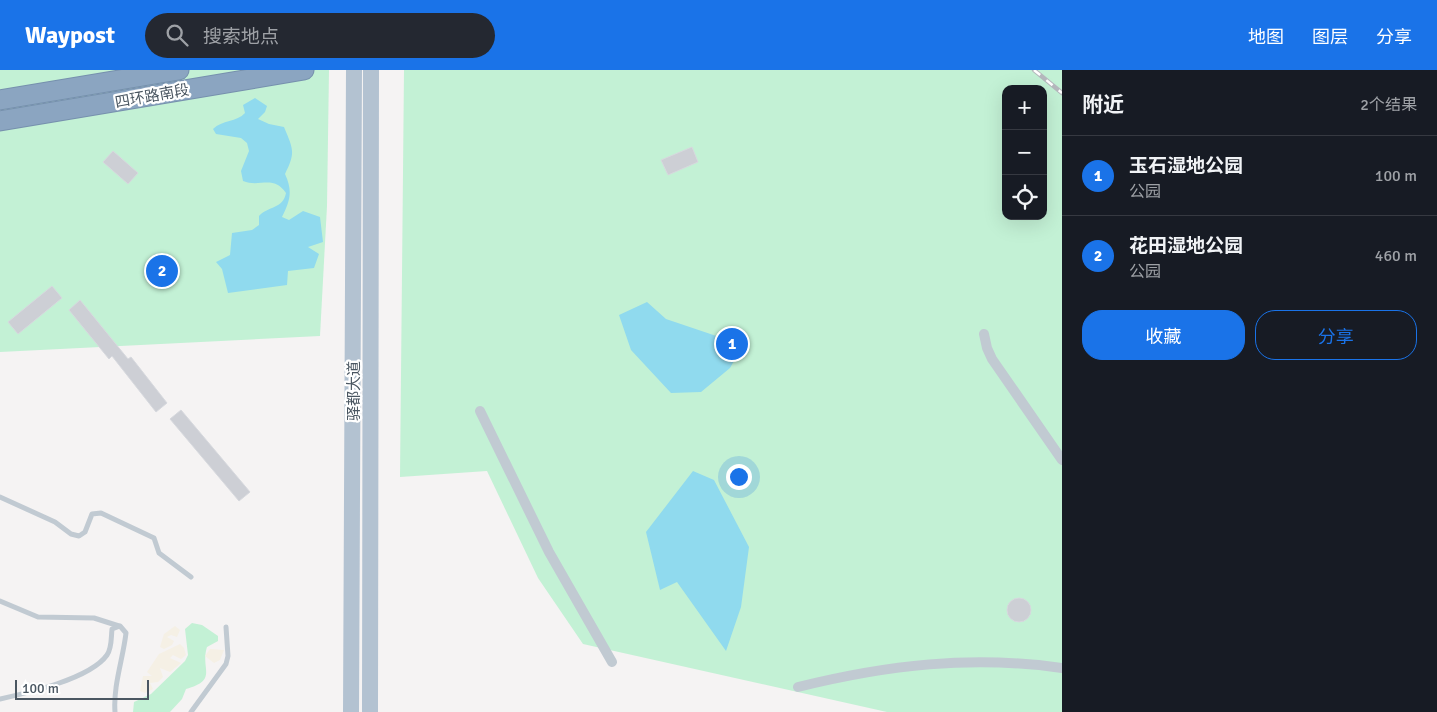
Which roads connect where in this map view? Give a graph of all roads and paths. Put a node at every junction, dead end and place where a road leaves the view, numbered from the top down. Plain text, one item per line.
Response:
1 (179, 70) edge
2 (304, 70) edge
3 (354, 70) edge
4 (371, 70) edge
5 (0, 100) edge
6 (0, 121) edge
7 (984, 334) dead end
8 (480, 411) dead end
9 (1062, 460) edge
10 (0, 497) edge
11 (191, 577) dead end
12 (0, 601) edge
13 (120, 626) junction
14 (226, 627) dead end
15 (612, 662) dead end
16 (1062, 668) edge
17 (798, 687) dead end
18 (0, 699) edge
19 (115, 712) edge
20 (191, 712) edge
21 (351, 712) edge
22 (370, 712) edge

1 - 5 highway, 四环路南段
2 - 6 highway, 四环路南段
3 - 21 main road, 驿都大道
4 - 22 main road, 驿都大道
7 - 9 street
8 - 15 street
10 - 11 lane
12 - 13 lane
13 - 18 lane
13 - 19 lane
14 - 20 lane
16 - 17 street

